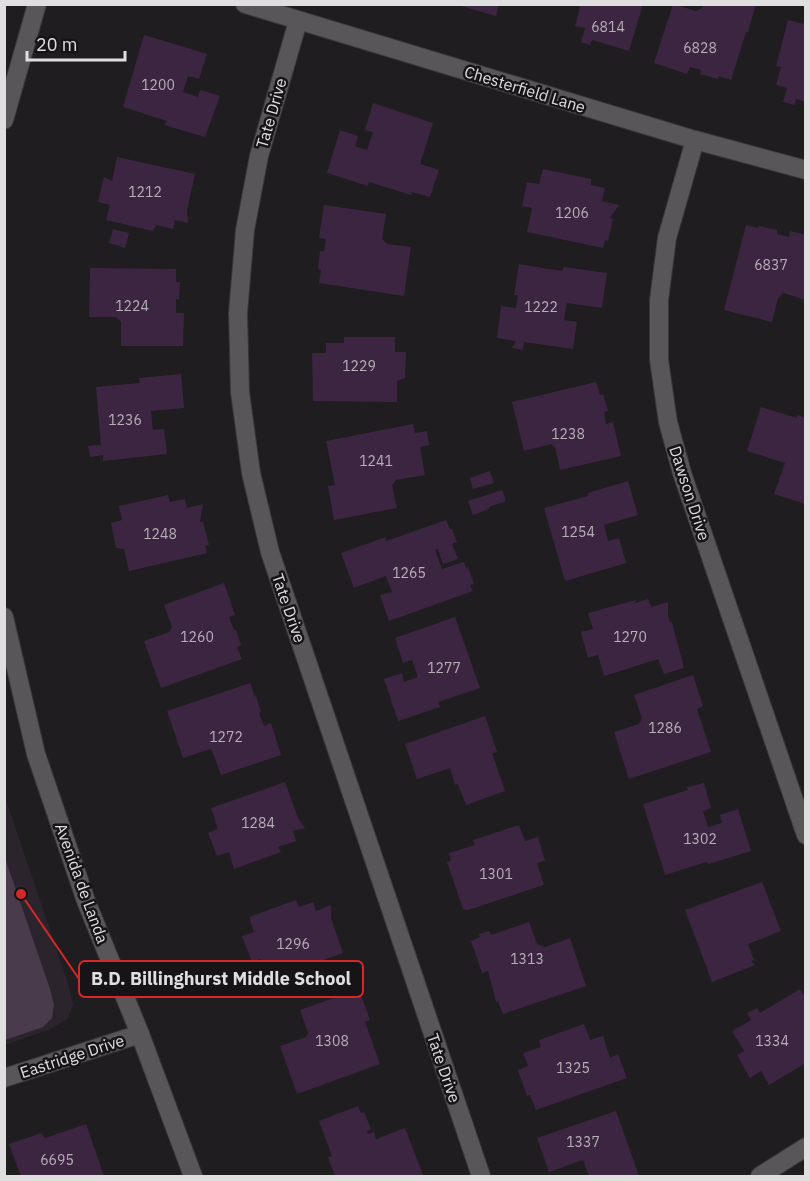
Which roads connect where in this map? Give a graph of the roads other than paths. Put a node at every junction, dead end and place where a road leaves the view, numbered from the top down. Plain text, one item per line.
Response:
1 (37, 4) edge
2 (245, 4) edge
3 (298, 21) junction
4 (4, 120) edge
5 (695, 140) junction
6 (806, 170) edge
7 (4, 617) edge
8 (806, 835) edge
9 (140, 1034) junction
10 (4, 1078) edge
11 (806, 1147) edge
12 (194, 1176) edge
13 (481, 1176) edge
14 (760, 1176) edge

1 - 4 street
2 - 3 street, Chesterfield Lane
3 - 5 street, Chesterfield Lane
3 - 13 street, Tate Drive
5 - 6 street, Chesterfield Lane
5 - 8 street, Dawson Drive
7 - 9 street, Avenida de Landa
9 - 10 street, Eastridge Drive
9 - 12 street, Avenida de Landa
11 - 14 street

